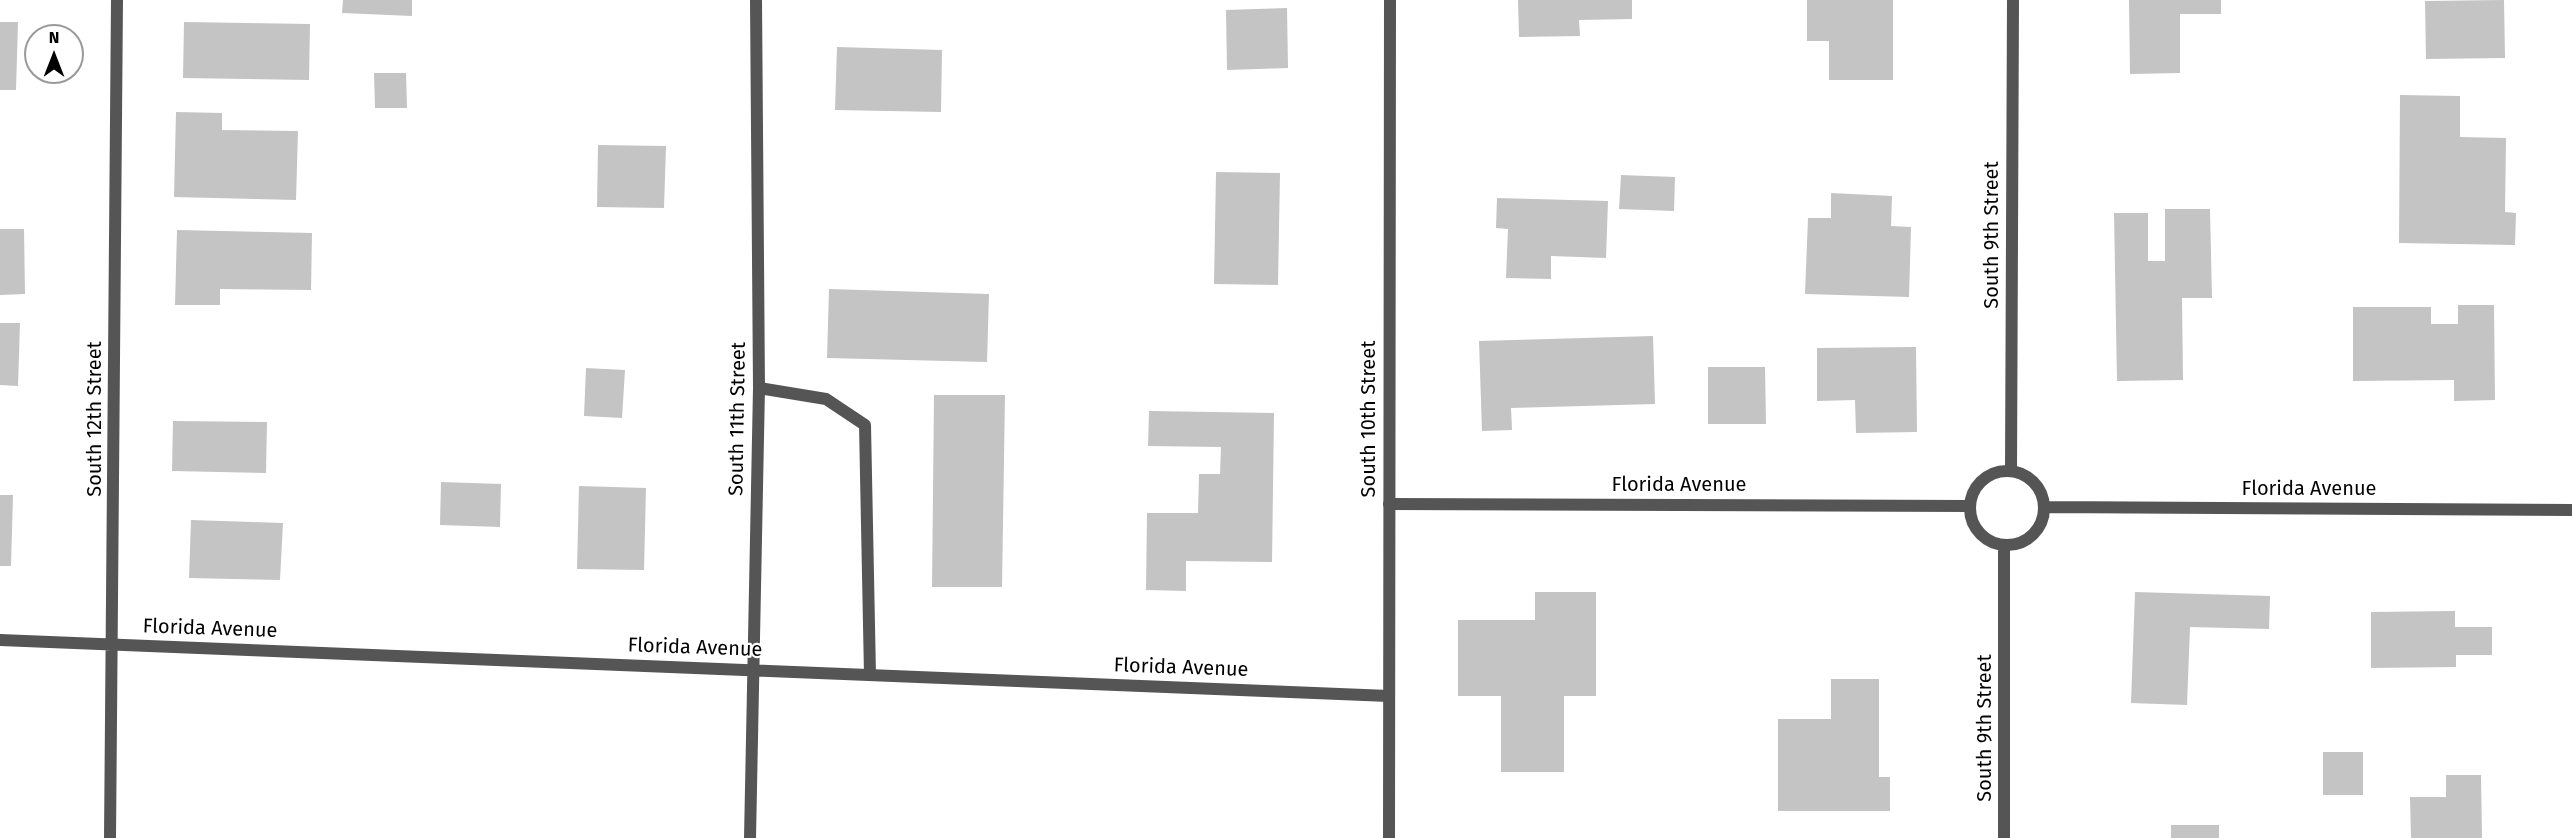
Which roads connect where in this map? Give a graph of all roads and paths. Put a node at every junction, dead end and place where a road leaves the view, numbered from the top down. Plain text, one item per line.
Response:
1 (117, 0) edge
2 (756, 0) edge
3 (1390, 0) edge
4 (2013, 0) edge
5 (759, 388) junction
6 (2011, 471) junction
7 (1389, 504) junction
8 (1970, 506) junction
9 (2045, 507) junction
10 (2572, 510) edge
11 (2004, 545) junction
12 (0, 640) edge
13 (113, 645) junction
14 (752, 670) junction
15 (870, 675) junction
16 (1389, 696) junction
17 (110, 838) edge
18 (750, 838) edge
19 (1389, 838) edge
20 (2004, 838) edge

1 - 13 street, South 12th Street
2 - 5 street, South 11th Street
3 - 7 street, South 10th Street
4 - 6 street, South 9th Street
5 - 14 street, South 11th Street
5 - 15 street
6 - 8 street
6 - 9 street
7 - 8 street, Florida Avenue
7 - 16 street, South 10th Street
8 - 11 street
9 - 10 street, Florida Avenue
9 - 11 street
11 - 20 street, South 9th Street
12 - 13 street, Florida Avenue
13 - 14 street, Florida Avenue
13 - 17 street, South 12th Street
14 - 15 street, Florida Avenue
14 - 18 street, South 11th Street
15 - 16 street, Florida Avenue
16 - 19 street, South 10th Street

